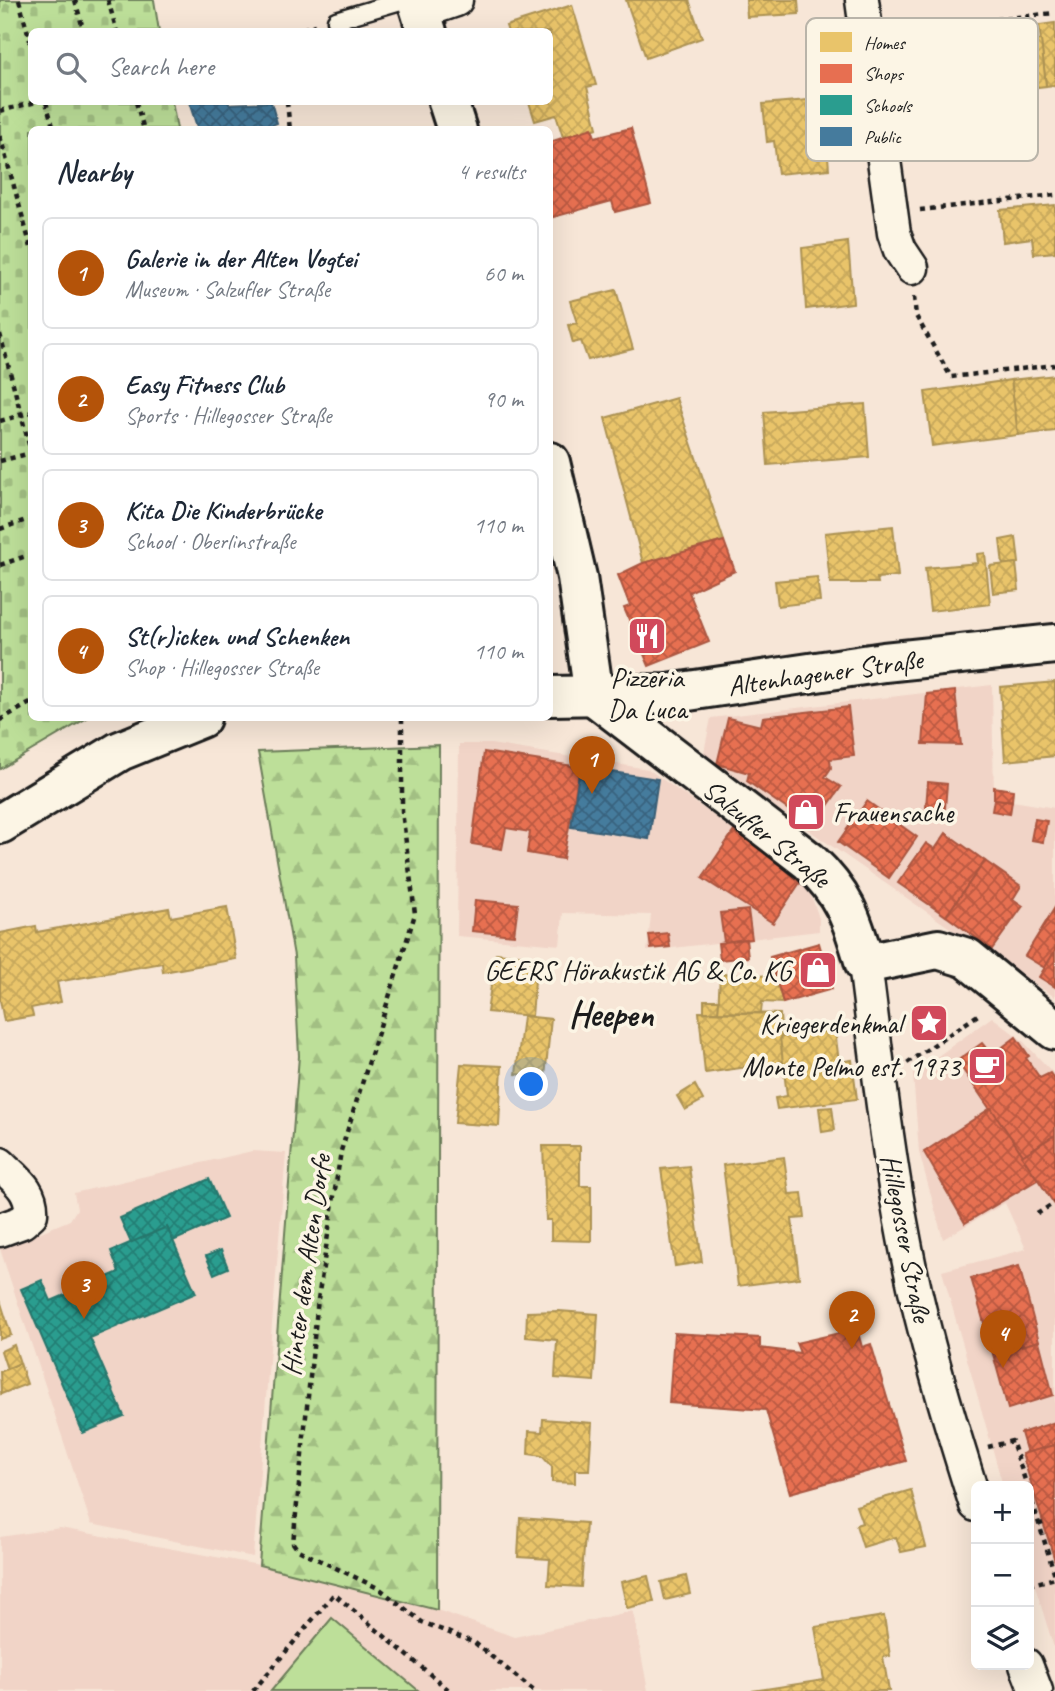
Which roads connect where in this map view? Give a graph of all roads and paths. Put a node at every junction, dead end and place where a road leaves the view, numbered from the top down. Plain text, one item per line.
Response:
1 (19, 0) edge
2 (75, 0) edge
3 (108, 0) edge
4 (862, 0) edge
5 (425, 9) edge
6 (1055, 13) edge
7 (864, 18) edge
8 (1008, 18) edge
9 (336, 20) dead end
10 (83, 28) edge
11 (116, 28) edge
12 (28, 33) edge
13 (28, 104) edge
14 (47, 105) edge
15 (137, 105) edge
16 (287, 105) edge
17 (449, 105) edge
18 (0, 111) edge
19 (53, 126) edge
20 (144, 126) edge
21 (290, 126) edge
22 (456, 126) edge
23 (0, 136) edge
24 (884, 161) edge
25 (1055, 195) edge
26 (891, 214) junction
27 (28, 237) edge
28 (912, 268) joint
29 (0, 334) edge
30 (1055, 365) edge
31 (28, 413) edge
32 (23, 414) junction
33 (0, 421) edge
34 (28, 440) edge
35 (28, 456) edge
36 (0, 461) edge
37 (553, 475) edge
38 (28, 519) edge
39 (0, 529) edge
40 (28, 555) edge
41 (0, 565) edge
42 (1055, 644) edge
43 (553, 696) edge
44 (594, 696) junction
45 (28, 704) edge
46 (0, 720) edge
47 (194, 721) edge
48 (402, 721) edge
49 (0, 824) edge
50 (865, 964) junction
51 (1012, 992) junction
52 (1055, 1030) edge
53 (880, 1081) junction
54 (0, 1164) edge
55 (1054, 1203) edge
56 (1037, 1213) dead end
57 (0, 1230) edge
58 (960, 1454) junction
59 (1025, 1481) edge
60 (971, 1489) edge
61 (1034, 1505) edge
62 (1041, 1523) junction
63 (1034, 1526) edge
64 (1055, 1576) edge
65 (1034, 1583) edge
66 (1028, 1670) edge
67 (253, 1691) edge
68 (450, 1691) edge
69 (534, 1691) edge
70 (1035, 1691) edge

1 - 12 path
2 - 10 path
3 - 11 path
4 - 7 street
5 - 9 lane
6 - 8 path
13 - 18 path
14 - 19 path
15 - 20 path
16 - 21 path
17 - 22 street
23 - 27 path
24 - 26 street
25 - 26 path
26 - 28 street
28 - 30 path
29 - 32 path
31 - 32 path
32 - 33 path
32 - 34 path
35 - 36 path
37 - 44 street
38 - 39 path
40 - 41 path
42 - 44 street, Altenhagener Straße
43 - 44 street, Altenhagener Straße
44 - 50 street, Salzufler Straße
45 - 46 path
47 - 49 street
48 - 69 path, Hinter dem Alten Dorfe
50 - 51 street
50 - 53 street, Hillegosser Straße
51 - 52 street
51 - 53 path
53 - 58 street, Hillegosser Straße
54 - 57 street
55 - 56 path
58 - 59 path
58 - 60 street, Hillegosser Straße
61 - 62 path
62 - 63 path
62 - 64 path
64 - 65 path
66 - 70 street
67 - 68 path

